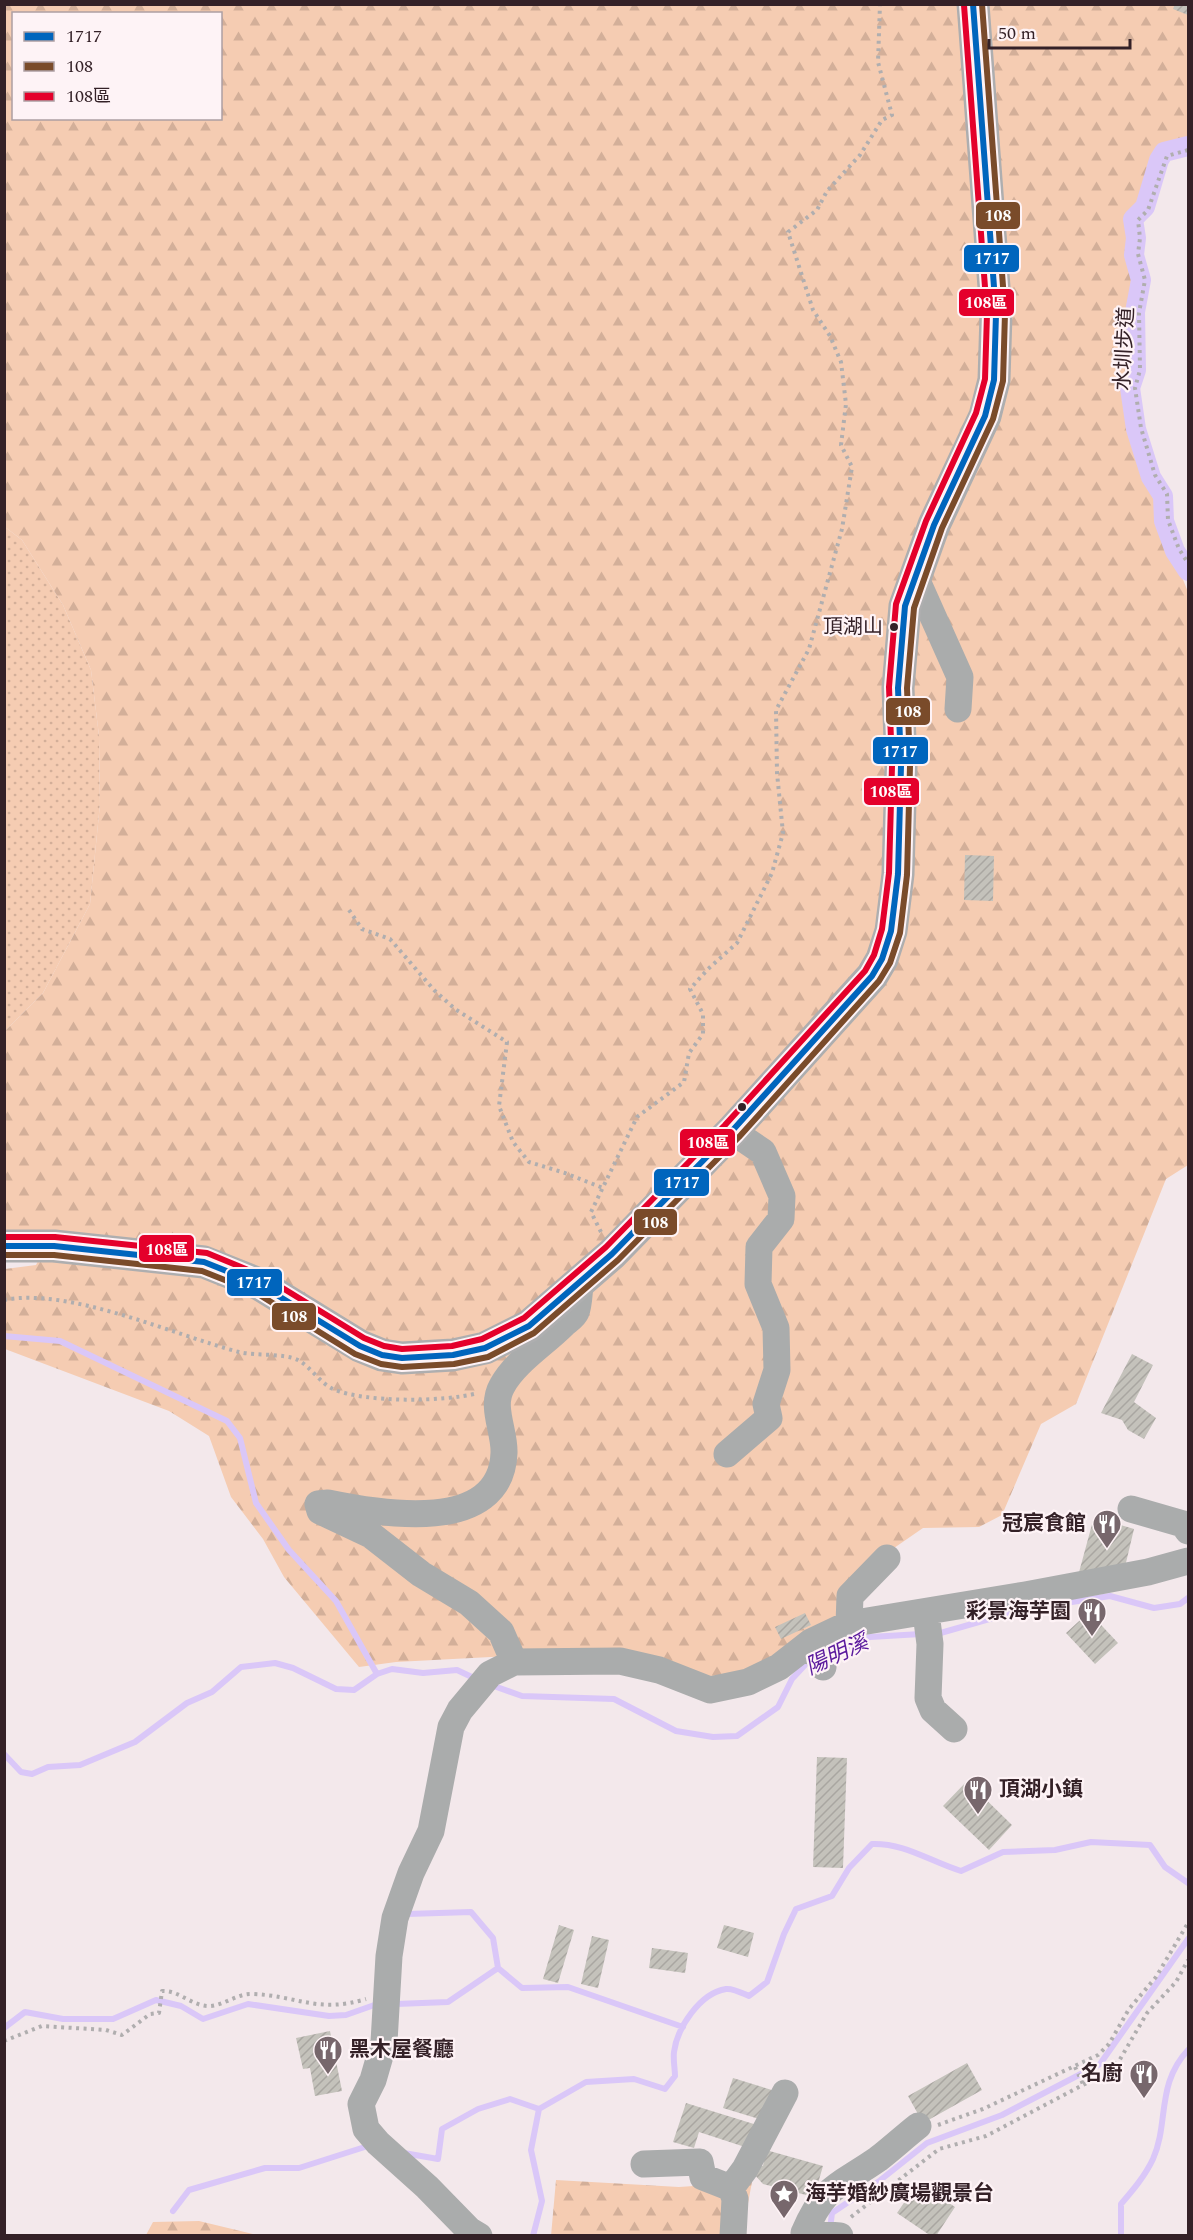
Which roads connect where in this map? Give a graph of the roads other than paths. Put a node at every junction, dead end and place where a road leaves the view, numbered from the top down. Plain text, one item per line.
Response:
1 (973, 4) edge
2 (914, 574) junction
3 (958, 709) dead end
4 (732, 1131) junction
5 (4, 1246) edge
6 (580, 1285) junction
7 (727, 1454) dead end
8 (1131, 1509) dead end
9 (1188, 1531) edge
10 (887, 1558) dead end
11 (1188, 1561) edge
12 (849, 1624) junction
13 (928, 1627) junction
14 (811, 1642) junction
15 (823, 1667) dead end
16 (494, 1675) junction
17 (954, 1729) dead end
18 (785, 2093) dead end
19 (918, 2126) dead end
20 (644, 2164) dead end
21 (731, 2188) junction
22 (823, 2234) edge
23 (479, 2235) edge
24 (733, 2235) edge

1 - 2 main road
2 - 3 street
2 - 4 main road
4 - 6 main road
4 - 7 street
5 - 6 main road
6 - 16 street
8 - 9 street
10 - 12 street
11 - 13 street
12 - 13 street
12 - 14 street
13 - 17 street
14 - 15 street
14 - 16 street
16 - 23 street
18 - 21 street
19 - 22 street
20 - 21 street
21 - 24 street

